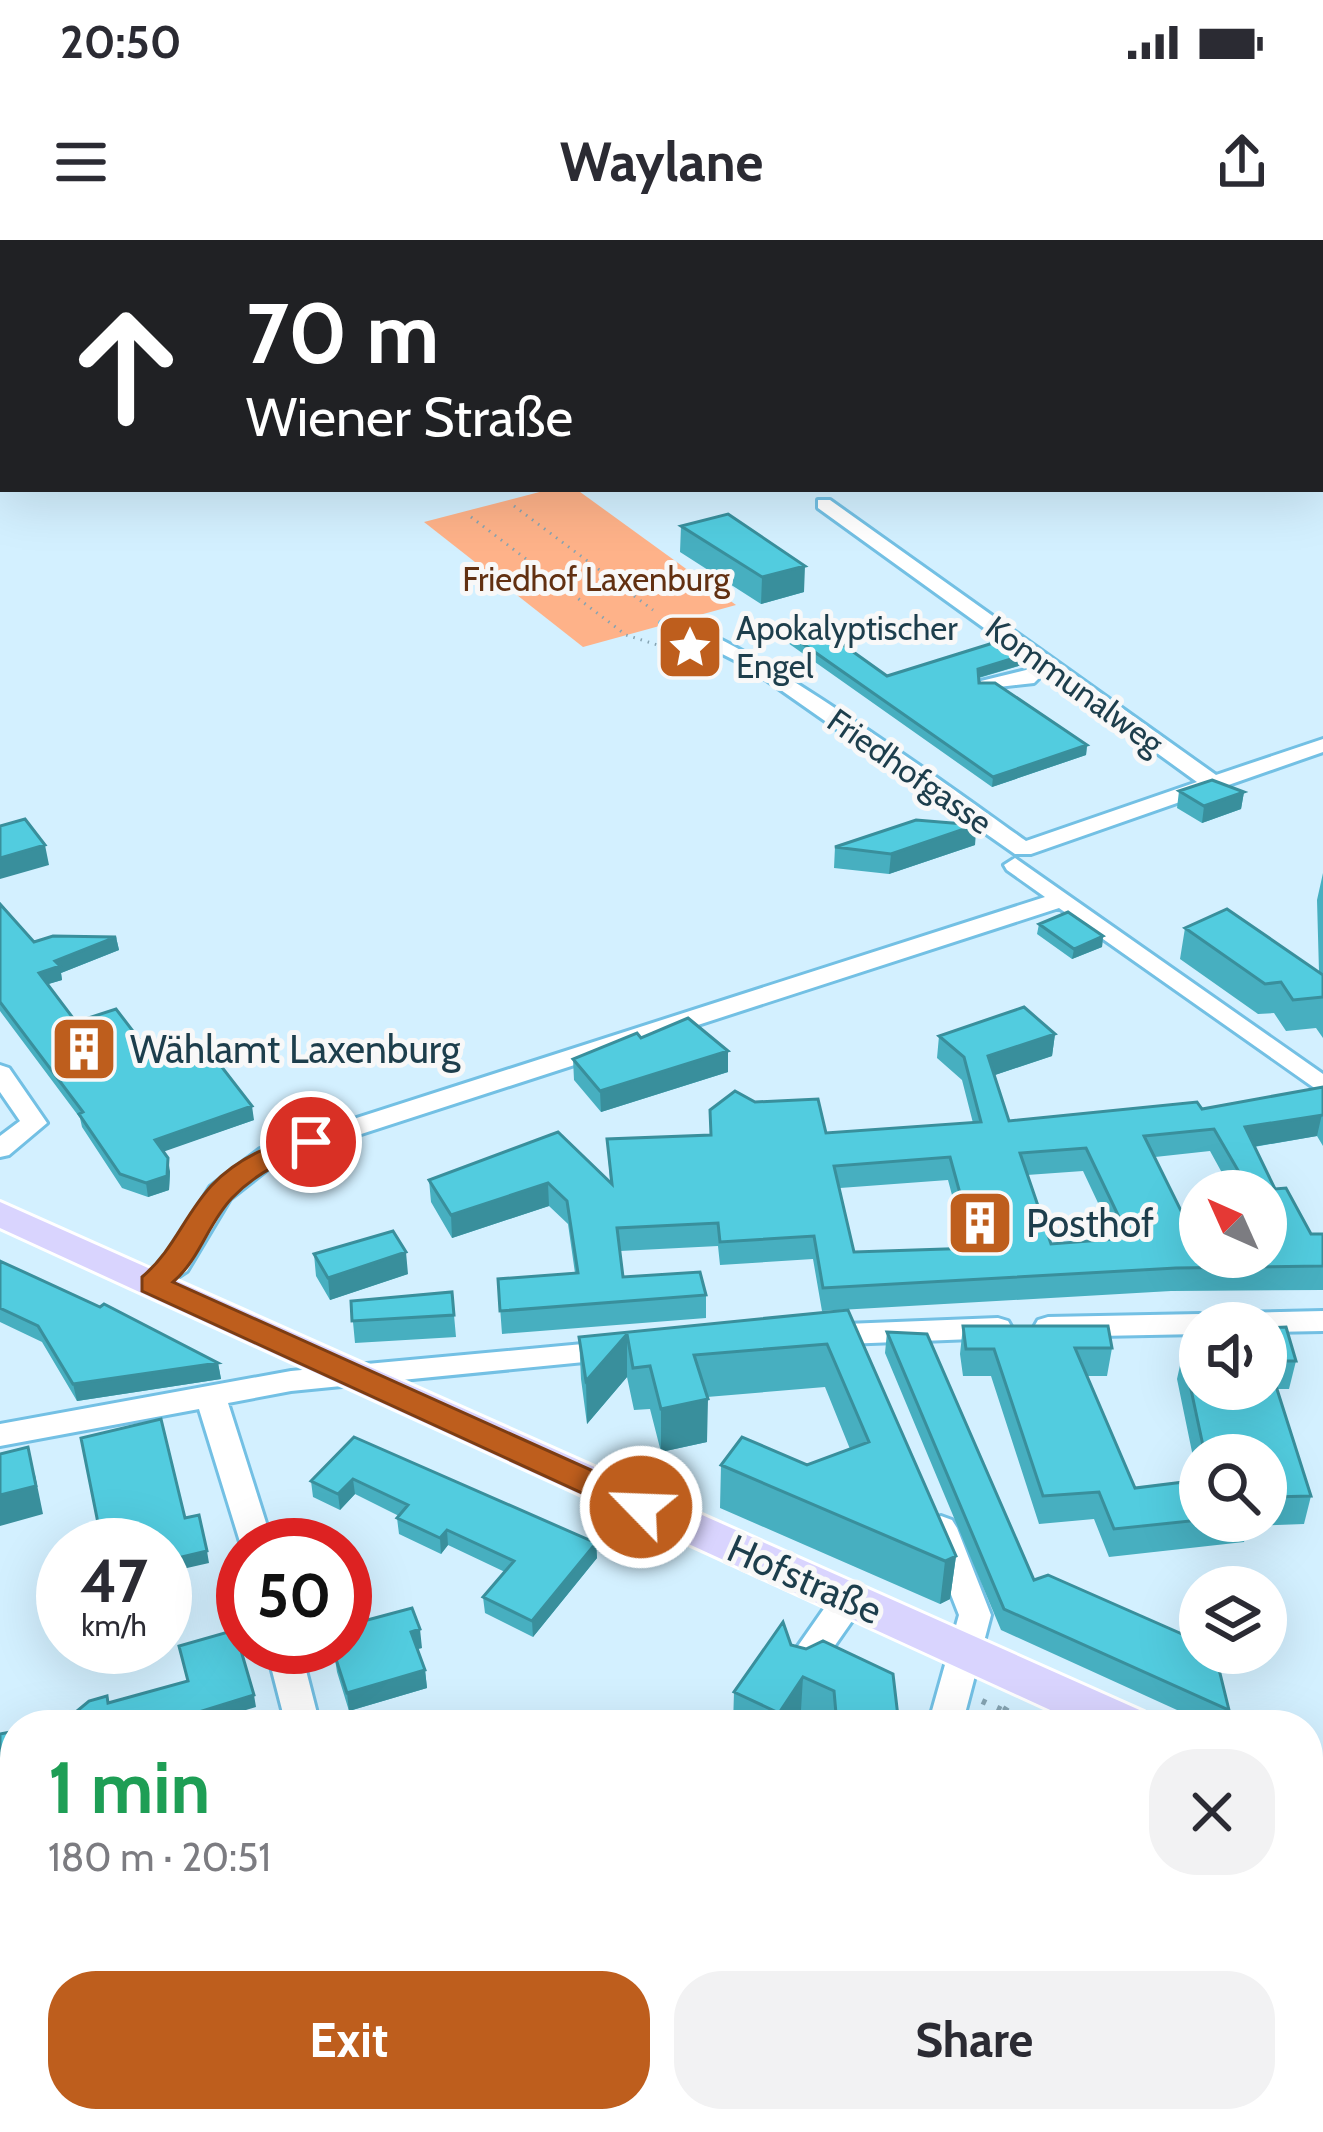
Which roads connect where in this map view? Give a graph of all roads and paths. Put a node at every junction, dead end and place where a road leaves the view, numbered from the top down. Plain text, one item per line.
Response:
1 (824, 504) dead end
2 (514, 506) dead end
3 (471, 517) dead end
4 (671, 623) joint
5 (736, 658) junction
6 (1043, 669) junction
7 (996, 683) edge
8 (1323, 745) edge
9 (1210, 781) junction
10 (1019, 857) junction
11 (1063, 898) junction
12 (0, 1073) edge
13 (1323, 1086) edge
14 (0, 1149) edge
15 (0, 1214) edge
16 (152, 1284) junction
17 (1323, 1321) edge
18 (1287, 1322) edge
19 (1179, 1324) edge
20 (856, 1332) junction
21 (795, 1336) edge
22 (640, 1349) edge
23 (873, 1371) edge
24 (350, 1376) junction
25 (211, 1398) junction
26 (0, 1435) edge
27 (928, 1498) edge
28 (249, 1518) edge
29 (849, 1599) junction
30 (963, 1648) junction
31 (803, 1665) edge
32 (290, 1674) edge
33 (299, 1710) edge
34 (949, 1710) edge
35 (1096, 1710) edge

1 - 6 street, Kommunalweg
2 - 4 path
3 - 5 path
4 - 5 street, Friedhofgasse
5 - 10 street, Friedhofgasse
6 - 7 street
6 - 9 street, Kommunalweg
8 - 9 street
9 - 10 street
10 - 11 street, Friedhofgasse
11 - 13 street, Friedhofgasse
11 - 16 street
12 - 14 street
15 - 16 main road, Hofstraße
16 - 24 main road, Hofstraße
17 - 18 street
19 - 20 street
20 - 21 street
20 - 23 street
22 - 24 street
24 - 25 street
24 - 29 main road, Hofstraße
25 - 26 street
25 - 28 street
27 - 30 street
29 - 30 main road, Hofstraße
29 - 31 street
30 - 34 street
30 - 35 main road, Hofstraße
32 - 33 street

